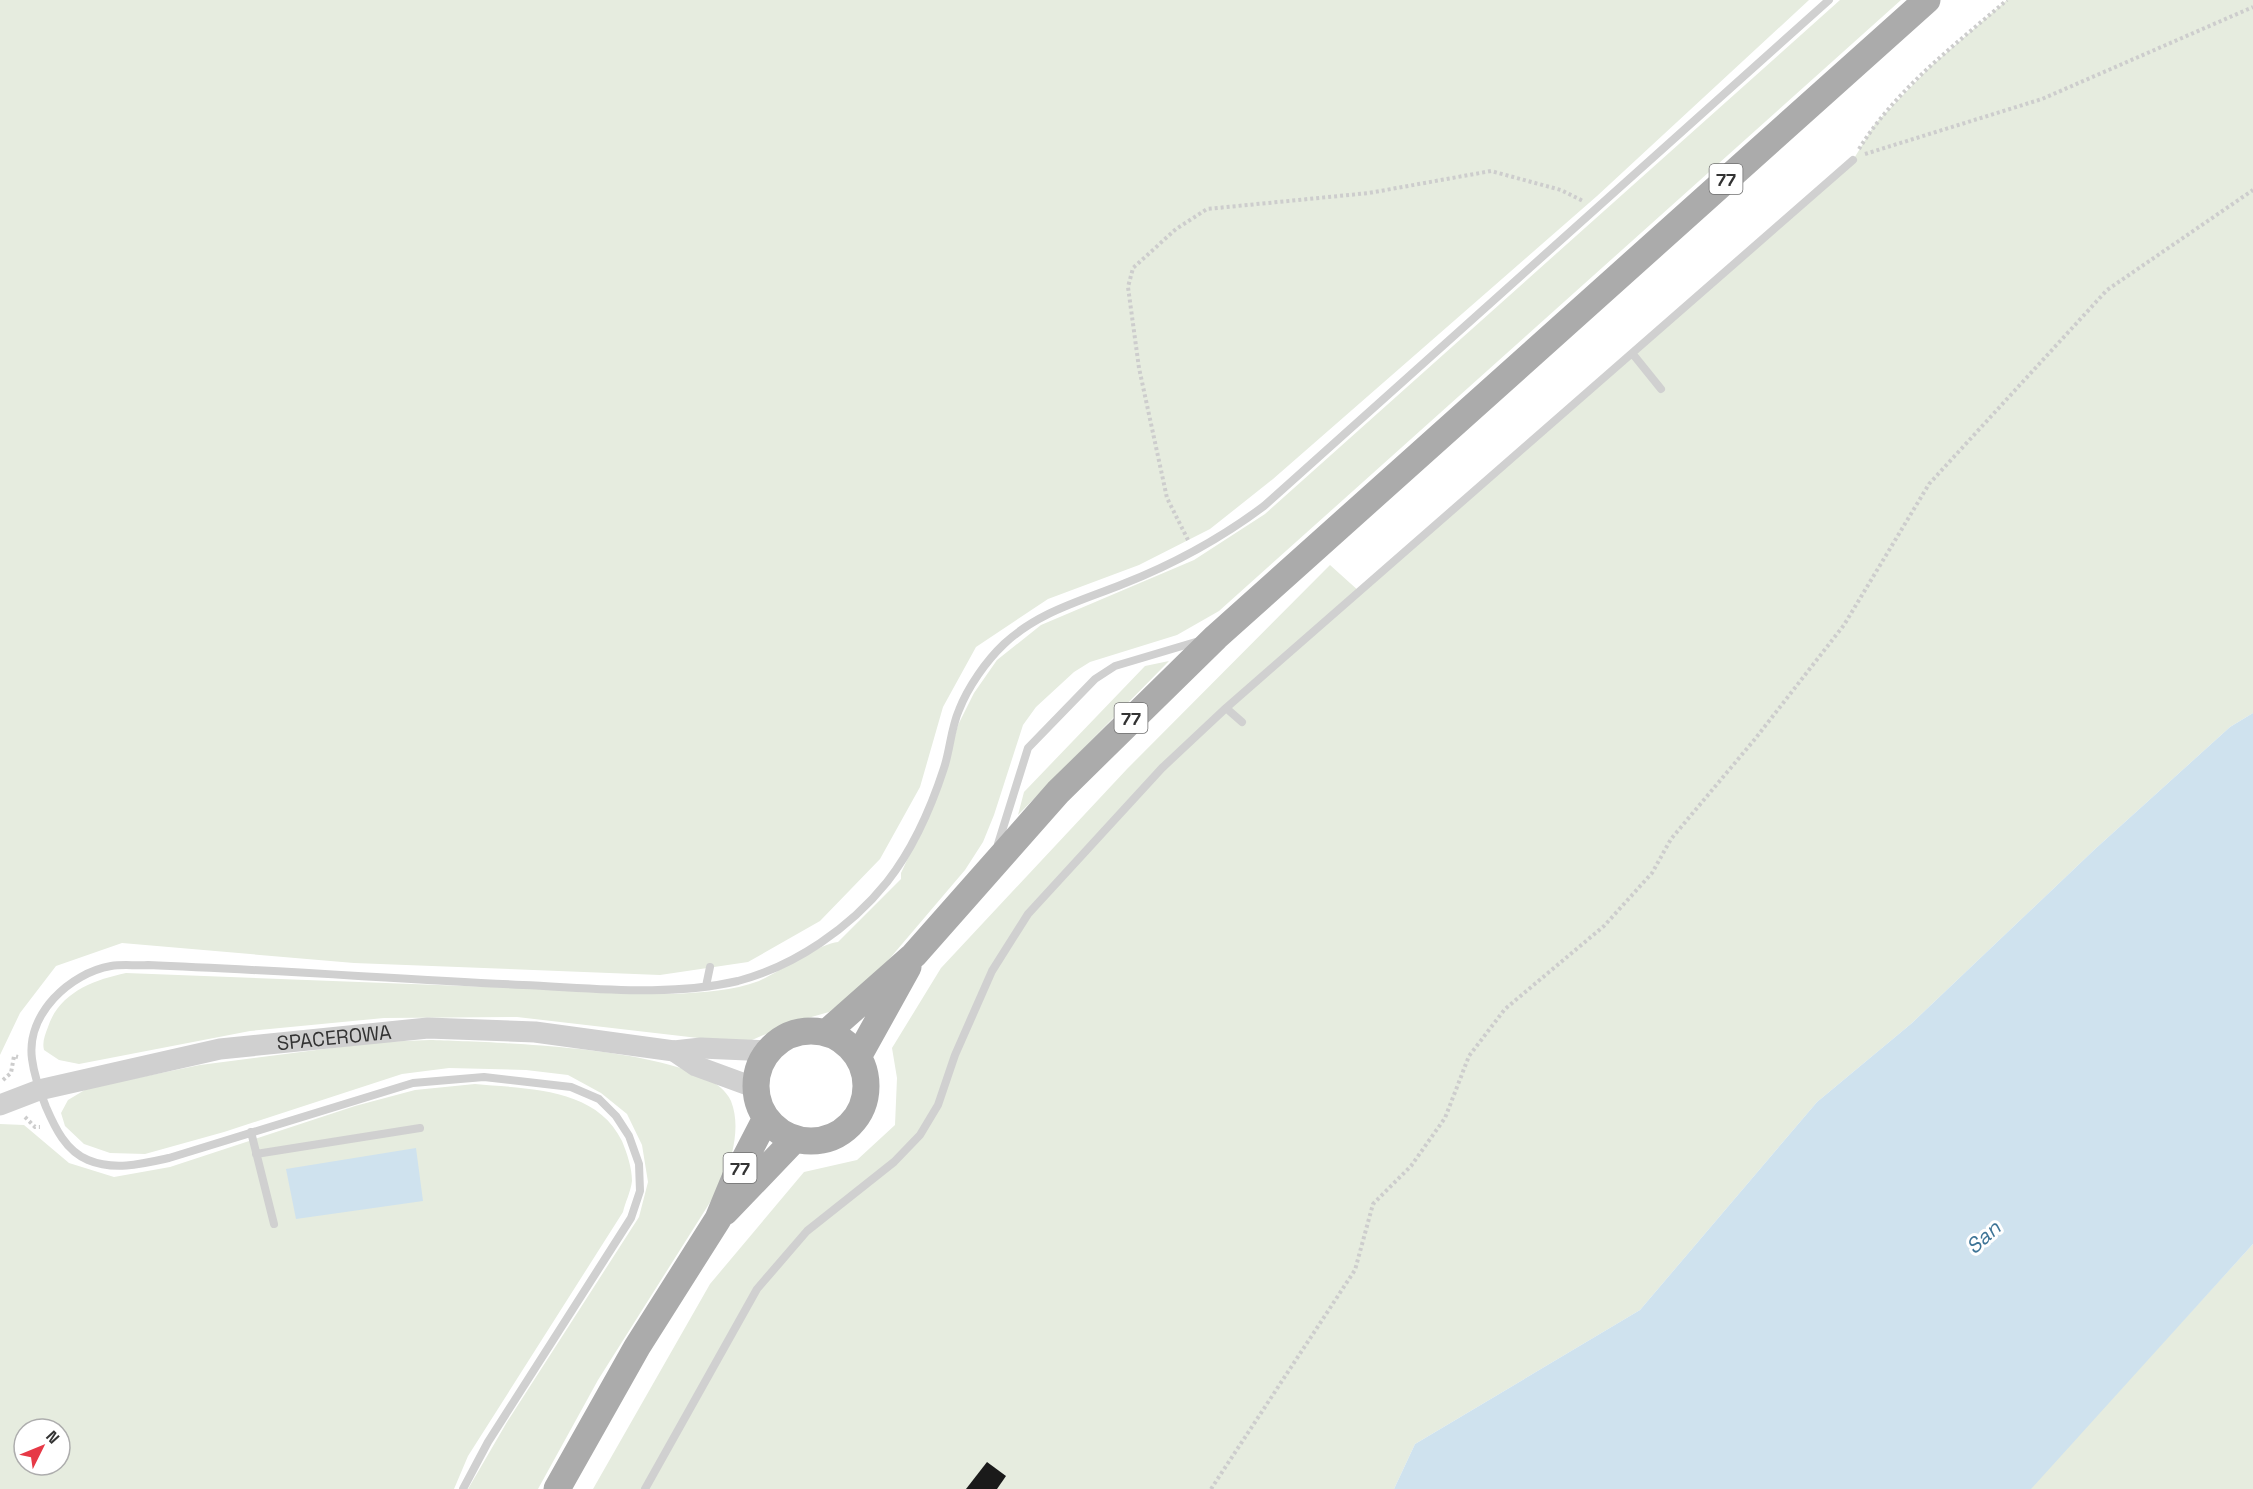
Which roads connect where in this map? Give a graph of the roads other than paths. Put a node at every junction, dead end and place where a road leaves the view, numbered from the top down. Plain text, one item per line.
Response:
1 (1829, 0) edge
2 (1927, 0) edge
3 (1853, 160) road end
4 (1632, 353) junction
5 (1661, 388) dead end
6 (1242, 613) junction
7 (1226, 708) junction
8 (1242, 722) dead end
9 (970, 890) junction
10 (914, 955) junction
11 (710, 968) dead end
12 (706, 986) junction
13 (826, 1033) junction
14 (674, 1051) junction
15 (768, 1051) junction
16 (858, 1057) junction
17 (756, 1088) junction
18 (39, 1090) junction
19 (0, 1105) edge
20 (766, 1118) junction
21 (420, 1128) dead end
22 (251, 1132) junction
23 (795, 1139) junction
24 (256, 1154) junction
25 (718, 1219) junction
26 (274, 1224) dead end
27 (463, 1489) edge
28 (557, 1489) edge
29 (645, 1489) edge

1 - 12 lane
2 - 6 main road, 77
3 - 4 lane
4 - 5 lane
4 - 7 lane
6 - 9 main road, 77
6 - 9 lane
7 - 8 lane
7 - 29 lane
9 - 10 main road, 77
10 - 13 main road, 77
10 - 16 main road, 77
11 - 12 lane
12 - 18 lane
13 - 15 main road
13 - 16 main road
14 - 15 street, SPACEROWA
14 - 17 street, SPACEROWA
14 - 18 street, SPACEROWA
15 - 17 main road
16 - 23 main road
17 - 20 main road
18 - 19 street, SPACEROWA
18 - 22 lane
20 - 23 main road
20 - 25 main road, 77
21 - 24 lane
22 - 24 lane
22 - 27 lane
23 - 25 main road, 77
24 - 26 lane
25 - 28 main road, 77

